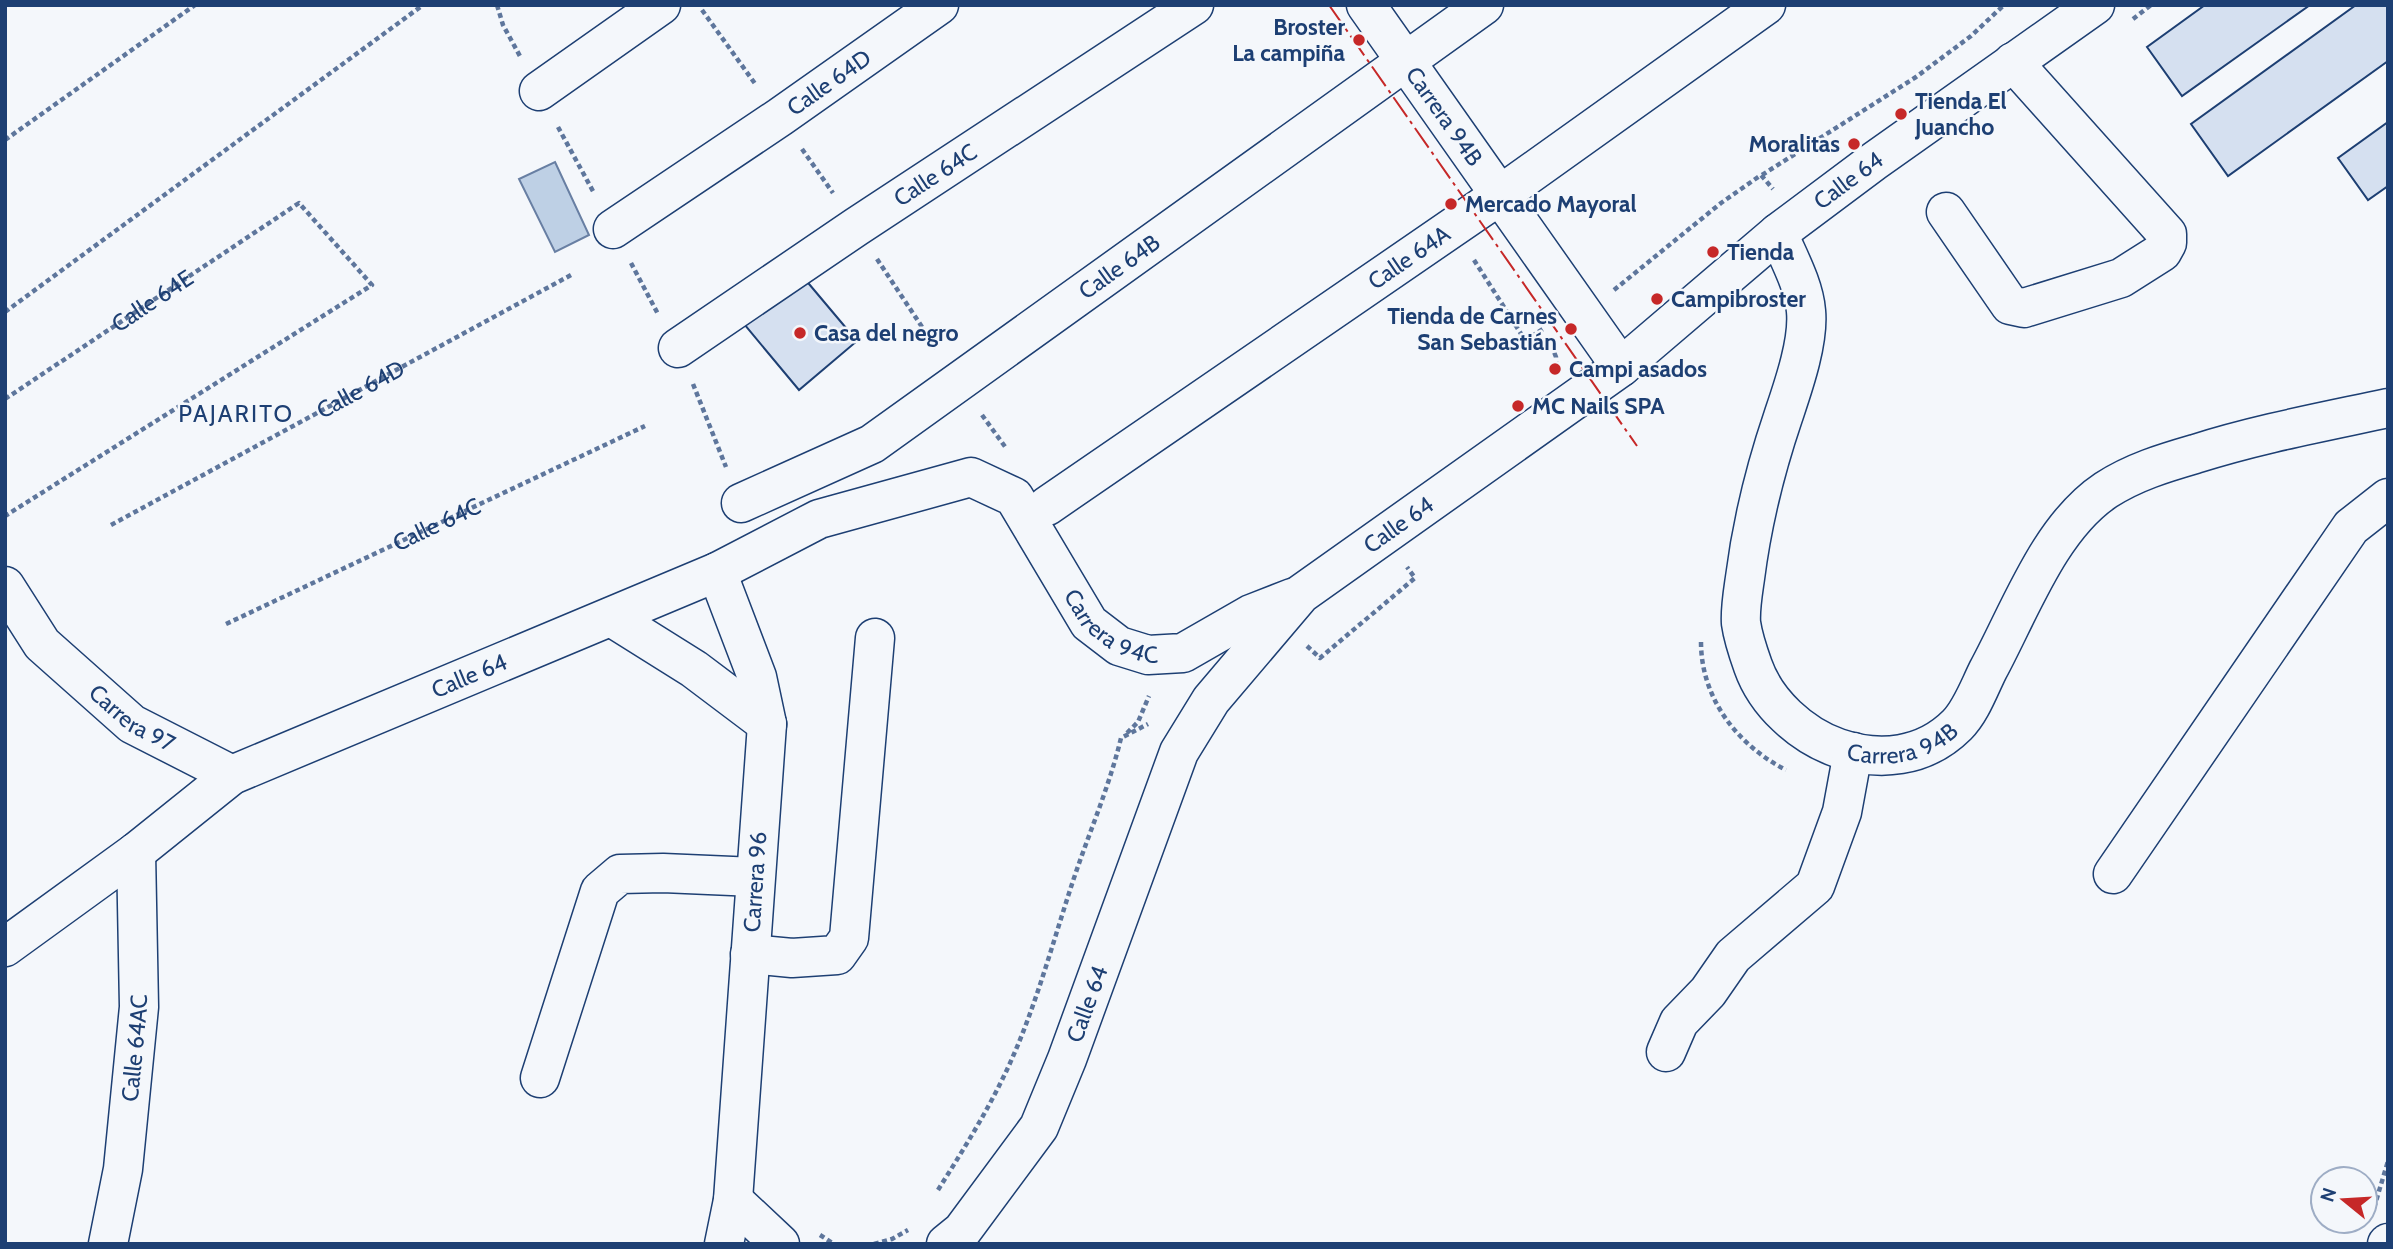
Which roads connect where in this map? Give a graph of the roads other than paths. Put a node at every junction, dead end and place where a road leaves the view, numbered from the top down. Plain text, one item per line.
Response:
1 (662, 5) edge
2 (939, 5) edge
3 (1194, 5) edge
4 (1366, 5) edge
5 (1484, 5) edge
6 (1766, 5) edge
7 (2095, 5) edge
8 (1404, 60) junction
9 (2013, 62) junction
10 (539, 91) dead end
11 (1500, 195) junction
12 (1946, 212) dead end
13 (1787, 226) junction
14 (613, 229) dead end
15 (678, 348) dead end
16 (1621, 367) junction
17 (2388, 408) edge
18 (971, 477) joint
19 (2388, 498) edge
20 (741, 503) dead end
21 (1047, 506) dead end
22 (717, 572) junction
23 (5, 586) edge
24 (1301, 594) junction
25 (611, 617) junction
26 (5, 627) edge
27 (875, 638) dead end
28 (42, 644) junction
29 (767, 724) junction
30 (1853, 752) junction
31 (232, 775) junction
32 (136, 852) junction
33 (2113, 874) dead end
34 (755, 877) junction
35 (5, 947) edge
36 (750, 954) junction
37 (1666, 1052) dead end
38 (540, 1078) dead end
39 (733, 1200) junction
40 (108, 1244) edge
41 (724, 1244) edge
42 (780, 1244) edge
43 (946, 1244) edge

1 - 10 street
2 - 14 street, Calle 64D
3 - 15 street, Calle 64C
4 - 8 street, Carrera 94B
5 - 8 street, Calle 64B
6 - 11 street, Calle 64A
7 - 9 street, Calle 64
8 - 11 street, Carrera 94B
8 - 20 street, Calle 64B
9 - 12 street
9 - 13 street, Calle 64
11 - 16 street, Carrera 94B
11 - 21 street, Calle 64A
13 - 16 street, Calle 64
13 - 30 street, Carrera 94B
16 - 24 street, Calle 64
17 - 30 street, Carrera 94B
18 - 22 street, Calle 64
18 - 24 street, Carrera 94C
19 - 33 street
22 - 25 street, Calle 64
22 - 29 street, Carrera 96
23 - 28 street
24 - 43 street, Calle 64
25 - 29 street
25 - 31 street, Calle 64
26 - 28 street
27 - 36 street
28 - 31 street, Carrera 97
29 - 34 street, Carrera 96
30 - 37 street
31 - 32 street, Calle 64
32 - 35 street, Calle 64
32 - 40 street, Calle 64AC
34 - 36 street, Carrera 96
34 - 38 street
36 - 39 street, Carrera 96
39 - 41 street, Carrera 96
39 - 42 street

